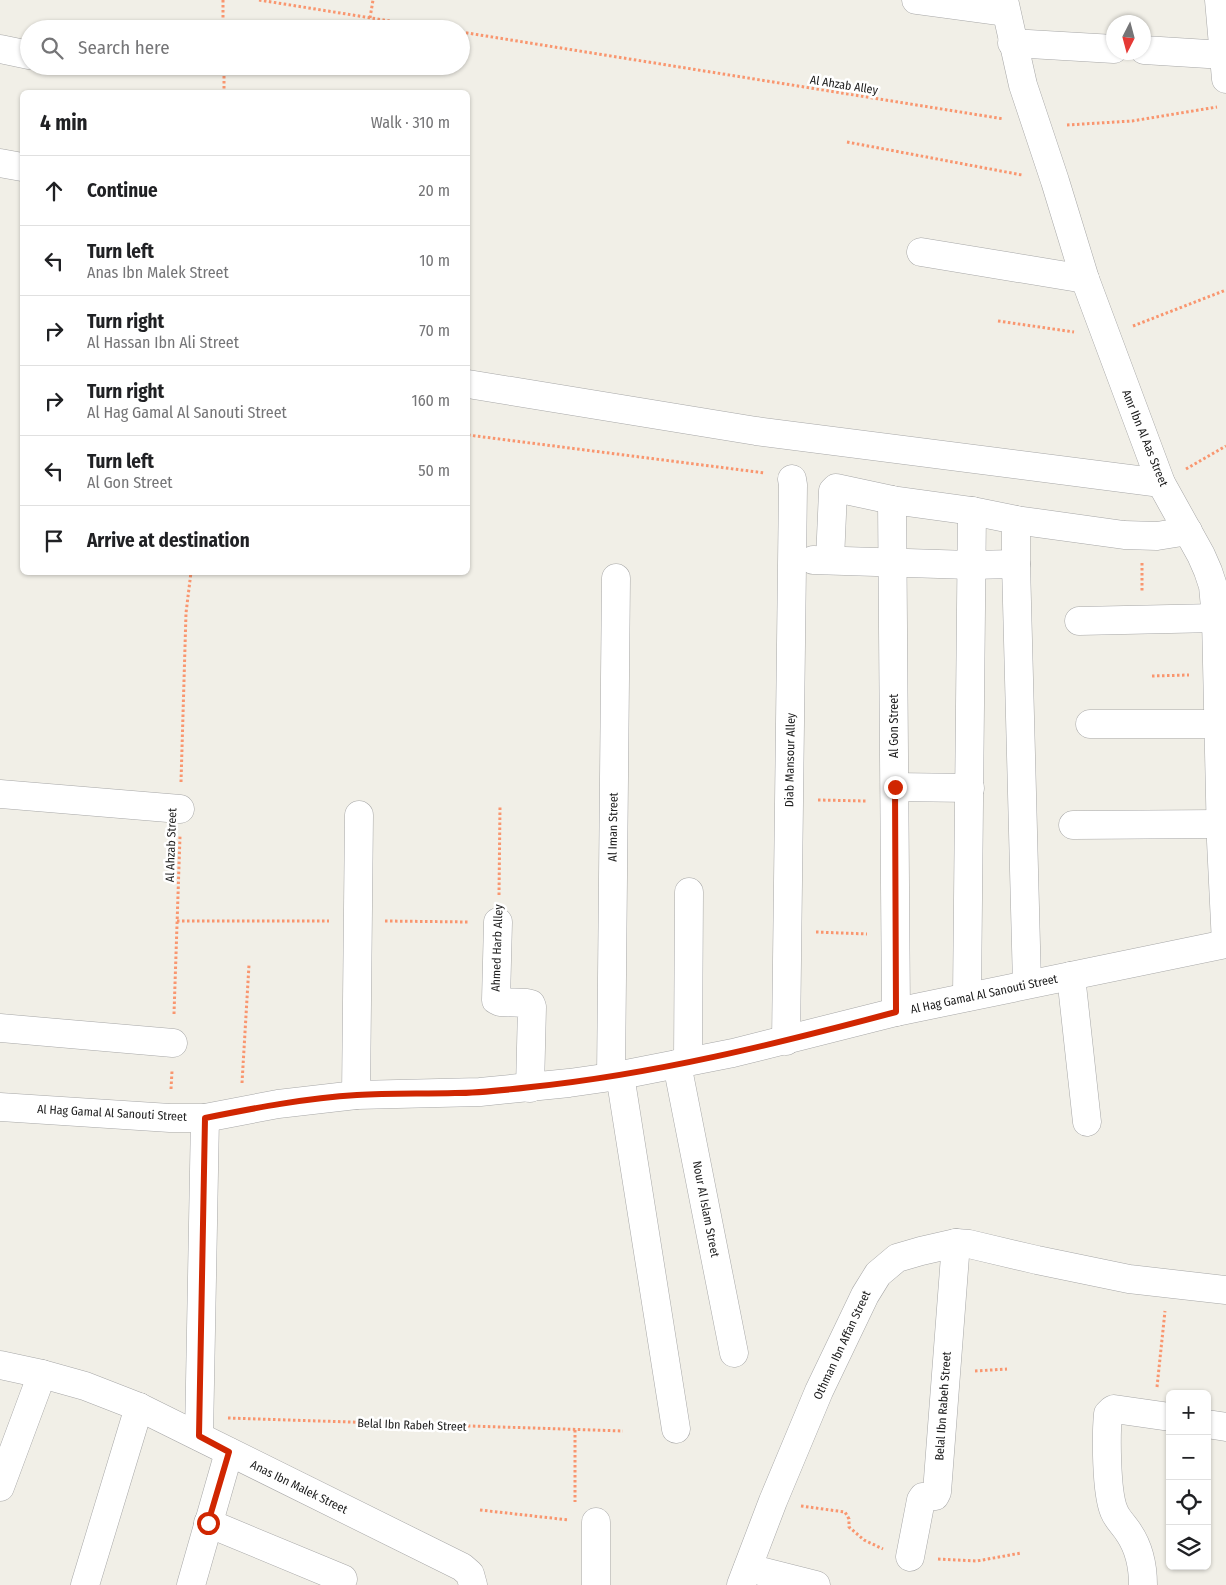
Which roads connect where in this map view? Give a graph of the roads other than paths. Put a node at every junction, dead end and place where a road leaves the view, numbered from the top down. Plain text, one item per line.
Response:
1 (916, 0) edge
2 (1004, 6) edge
3 (1221, 8) edge
4 (1012, 43) junction
5 (0, 49) edge
6 (1106, 49) edge
7 (1151, 51) edge
8 (20, 53) edge
9 (1225, 67) edge
10 (0, 163) edge
11 (20, 167) edge
12 (921, 252) dead end
13 (1085, 280) junction
14 (470, 384) edge
15 (792, 479) road end
16 (1161, 483) junction
17 (892, 500) junction
18 (972, 511) junction
19 (1016, 520) junction
20 (1188, 531) junction
21 (792, 560) junction
22 (830, 560) junction
23 (893, 563) junction
24 (1016, 564) junction
25 (970, 565) junction
26 (616, 578) dead end
27 (1216, 618) junction
28 (1079, 621) dead end
29 (1221, 714) edge
30 (1090, 724) dead end
31 (970, 788) junction
32 (0, 794) edge
33 (894, 794) junction
34 (180, 809) road end
35 (359, 816) dead end
36 (1073, 825) dead end
37 (1222, 835) edge
38 (688, 892) dead end
39 (498, 922) road end
40 (1226, 944) edge
41 (1071, 976) junction
42 (1027, 984) junction
43 (967, 997) junction
44 (896, 1012) junction
45 (0, 1028) edge
46 (786, 1041) junction
47 (173, 1043) road end
48 (682, 1063) junction
49 (616, 1076) junction
50 (530, 1088) junction
51 (356, 1095) junction
52 (0, 1107) edge
53 (205, 1118) junction
54 (1086, 1122) dead end
55 (956, 1243) junction
56 (1226, 1290) edge
57 (734, 1354) dead end
58 (0, 1365) edge
59 (42, 1374) junction
60 (139, 1407) junction
61 (1162, 1416) edge
62 (1211, 1425) edge
63 (200, 1427) junction
64 (1226, 1427) edge
65 (676, 1429) dead end
66 (229, 1452) junction
67 (0, 1487) edge
68 (585, 1521) road end
69 (208, 1523) junction
70 (910, 1557) dead end
71 (744, 1576) edge
72 (343, 1579) dead end
73 (85, 1585) edge
74 (191, 1585) edge
75 (473, 1585) edge
76 (596, 1585) edge
77 (816, 1585) edge
78 (1143, 1585) edge

1 - 2 street
2 - 4 street, Amr Ibn Al Aas Street
3 - 9 street
4 - 6 street
4 - 13 street, Amr Ibn Al Aas Street
5 - 8 street
7 - 9 street
10 - 11 street
12 - 13 street
13 - 16 street, Amr Ibn Al Aas Street
14 - 16 street
15 - 21 street, Diab Mansour Alley
16 - 20 street, Amr Ibn Al Aas Street
17 - 18 street
17 - 22 street
17 - 23 street, Al Gon Street
18 - 19 street
18 - 25 street
19 - 20 street
19 - 24 street
20 - 27 street, Amr Ibn Al Aas Street
21 - 22 street
21 - 46 street, Diab Mansour Alley
22 - 23 street
23 - 25 street
23 - 33 street, Al Gon Street
24 - 25 street
24 - 42 street
25 - 31 street
26 - 49 street, Al Iman Street
27 - 28 street
27 - 29 street, Amr Ibn Al Aas Street
29 - 30 street
29 - 37 street, Amr Ibn Al Aas Street
31 - 33 street
31 - 43 street
32 - 34 street
33 - 44 street, Al Gon Street
35 - 51 street
36 - 37 street
37 - 40 street, Amr Ibn Al Aas Street
38 - 48 street, Nour Al Islam Street
39 - 50 street, Ahmed Harb Alley
40 - 41 street, Al Hag Gamal Al Sanouti Street
41 - 42 street, Al Hag Gamal Al Sanouti Street
41 - 54 street
42 - 43 street, Al Hag Gamal Al Sanouti Street
43 - 44 street, Al Hag Gamal Al Sanouti Street
44 - 46 street, Al Hag Gamal Al Sanouti Street
45 - 47 street
46 - 48 street, Al Hag Gamal Al Sanouti Street
48 - 49 street, Al Hag Gamal Al Sanouti Street
48 - 57 street, Nour Al Islam Street
49 - 50 street, Al Hag Gamal Al Sanouti Street
49 - 65 street, Al Iman Street
50 - 51 street, Al Hag Gamal Al Sanouti Street
51 - 53 street, Al Hag Gamal Al Sanouti Street
52 - 53 street, Al Hag Gamal Al Sanouti Street
53 - 63 street
55 - 56 street, Othman Ibn Affan Street
55 - 70 street, Belal Ibn Rabeh Street
55 - 71 street, Othman Ibn Affan Street
58 - 59 street, Anas Ibn Malek Street
59 - 60 street, Anas Ibn Malek Street
59 - 67 street
60 - 63 street, Anas Ibn Malek Street
60 - 73 street
61 - 78 street
62 - 64 street
63 - 66 street, Anas Ibn Malek Street
66 - 69 street
66 - 75 street, Anas Ibn Malek Street
68 - 76 street
69 - 72 street
69 - 74 street
71 - 77 street

